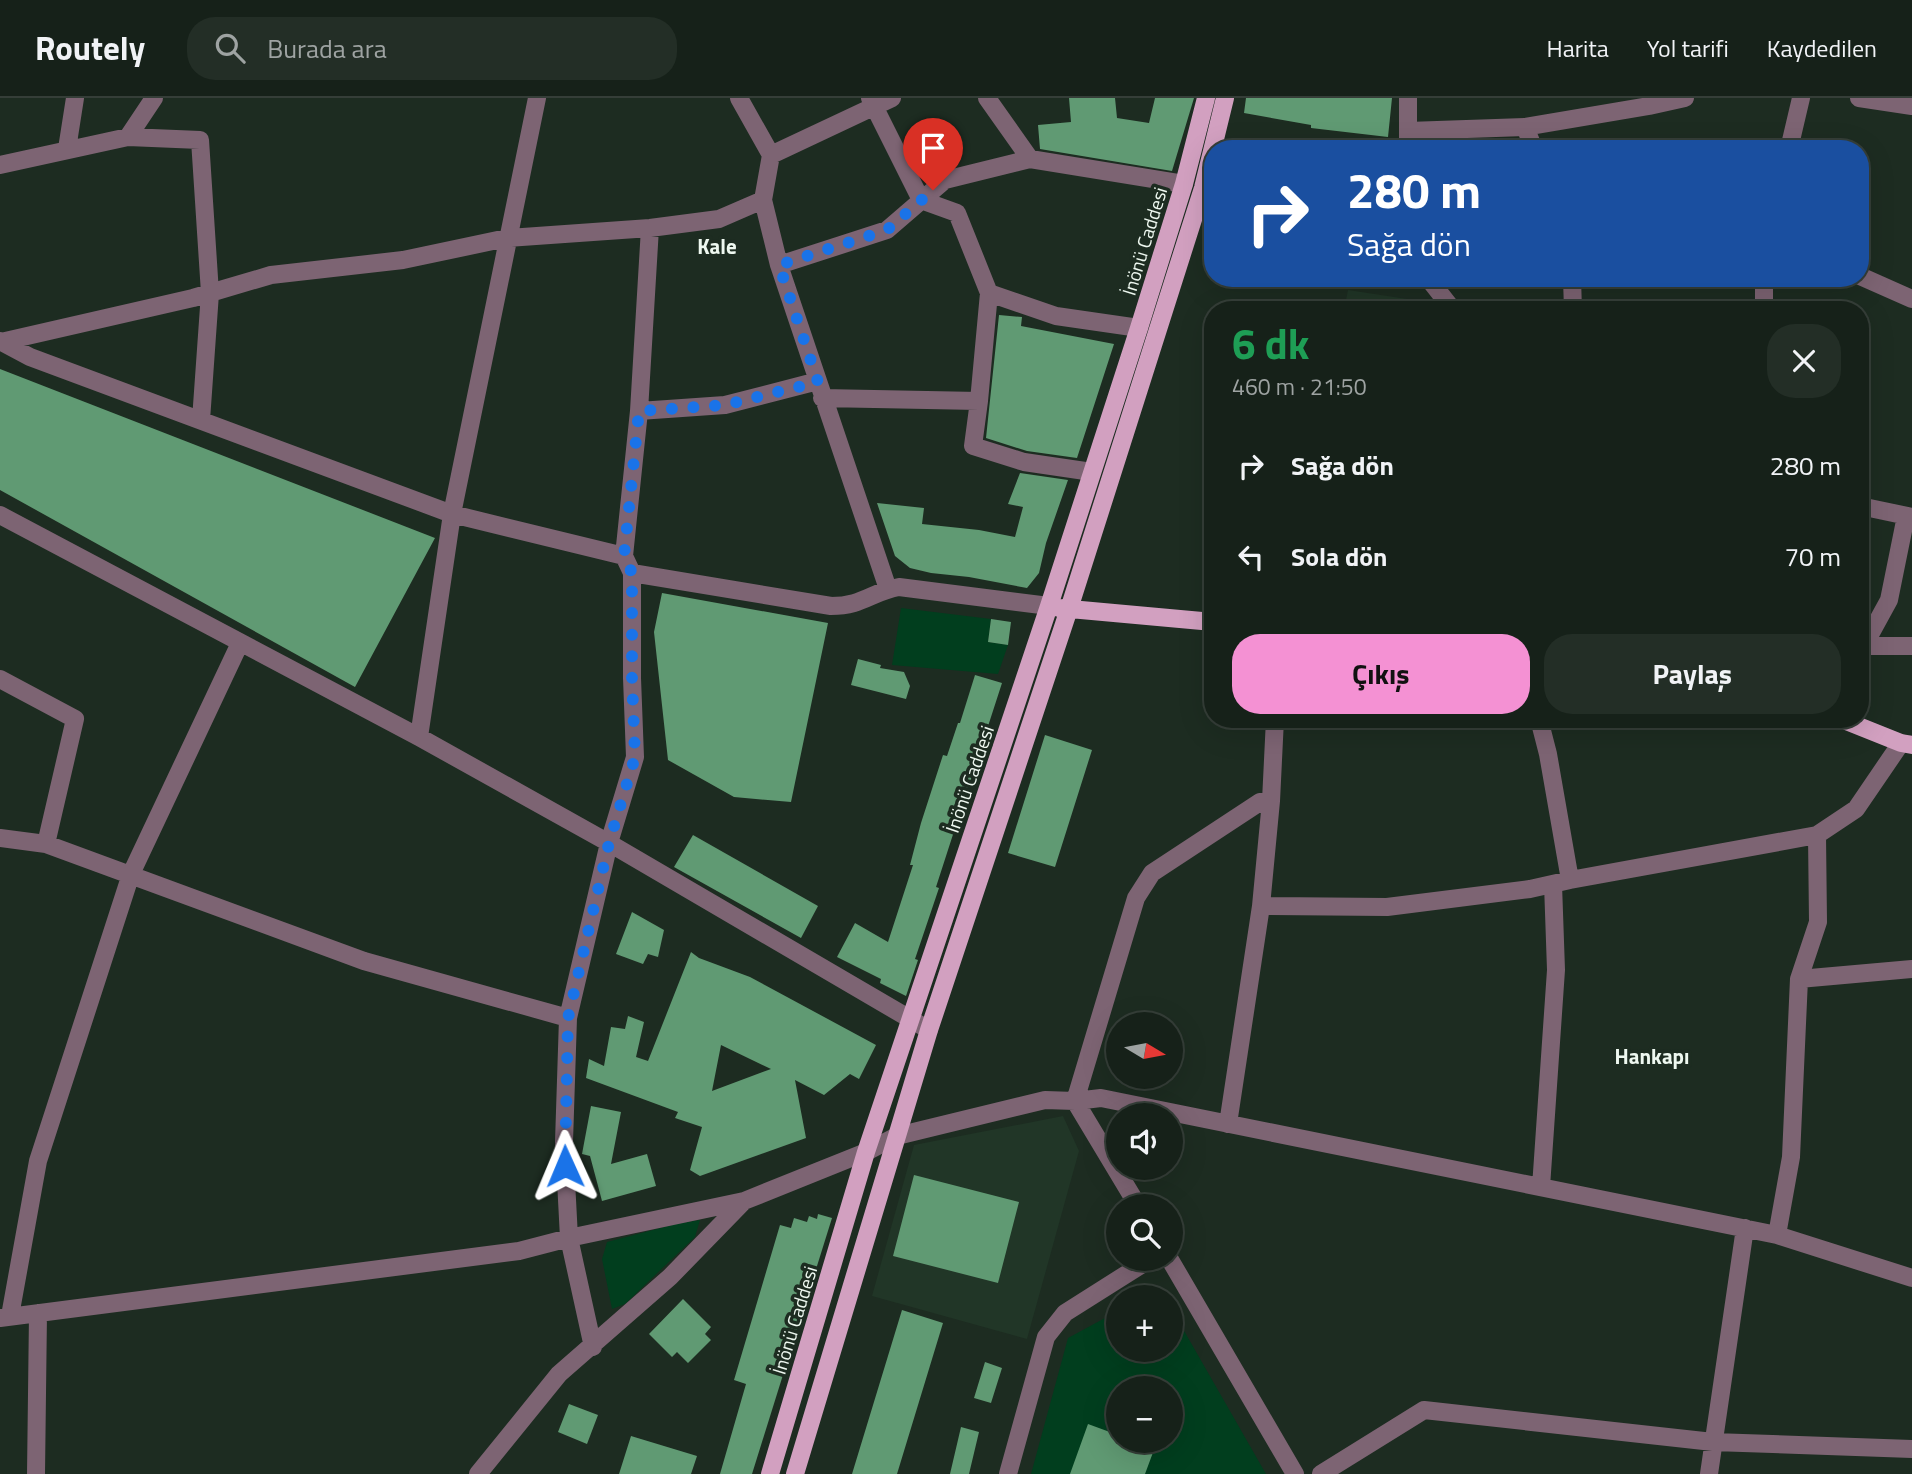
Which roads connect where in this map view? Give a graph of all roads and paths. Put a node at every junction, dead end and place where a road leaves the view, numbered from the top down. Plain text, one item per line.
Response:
1 (75, 98) edge
2 (154, 98) edge
3 (537, 98) edge
4 (739, 98) edge
5 (892, 98) edge
6 (987, 98) edge
7 (1206, 98) edge
8 (1225, 98) edge
9 (1408, 98) edge
10 (1685, 98) edge
11 (1801, 98) edge
12 (1859, 98) edge
13 (1884, 99) edge
14 (872, 102) edge
15 (1648, 102) edge
16 (1912, 106) edge
17 (1525, 127) junction
18 (128, 137) junction
19 (1215, 140) edge
20 (1408, 140) edge
21 (1530, 140) edge
22 (1791, 140) edge
23 (67, 149) junction
24 (771, 155) junction
25 (1030, 159) junction
26 (0, 165) edge
27 (1184, 184) junction
28 (1204, 184) edge
29 (763, 200) junction
30 (921, 200) junction
31 (650, 228) junction
32 (507, 238) junction
33 (779, 265) junction
34 (1869, 280) edge
35 (211, 293) junction
36 (989, 293) junction
37 (1912, 299) edge
38 (1139, 328) junction
39 (1, 341) edge
40 (820, 390) junction
41 (979, 401) junction
42 (639, 411) junction
43 (201, 420) junction
44 (1092, 472) junction
45 (1869, 508) edge
46 (452, 514) junction
47 (0, 515) edge
48 (1909, 516) edge
49 (624, 556) junction
50 (632, 573) junction
51 (888, 589) junction
52 (1049, 606) junction
53 (1069, 609) junction
54 (1204, 621) edge
55 (1869, 638) edge
56 (240, 643) junction
57 (1912, 646) edge
58 (1869, 650) edge
59 (0, 679) edge
60 (1275, 728) edge
61 (1541, 728) edge
62 (1865, 728) edge
63 (419, 737) junction
64 (1907, 744) edge
65 (1271, 801) junction
66 (1817, 835) junction
67 (0, 838) edge
68 (609, 843) junction
69 (46, 844) junction
70 (131, 874) junction
71 (1561, 882) junction
72 (1261, 906) junction
73 (1912, 969) edge
74 (1799, 979) junction
75 (568, 1018) junction
76 (910, 1020) junction
77 (929, 1030) junction
78 (1075, 1101) junction
79 (1228, 1124) junction
80 (897, 1136) junction
81 (866, 1152) junction
82 (1541, 1187) junction
83 (1131, 1194) edge
84 (744, 1201) junction
85 (1745, 1228) junction
86 (1777, 1234) junction
87 (569, 1238) junction
88 (1131, 1271) edge
89 (1177, 1271) edge
90 (1912, 1278) edge
91 (38, 1313) junction
92 (5, 1317) edge
93 (593, 1347) junction
94 (1713, 1442) junction
95 (1912, 1449) edge
96 (36, 1474) edge
97 (478, 1474) edge
98 (770, 1474) edge
99 (795, 1474) edge
100 (1008, 1474) edge
101 (1296, 1474) edge
102 (1321, 1474) edge
103 (1709, 1474) edge

1 - 23 street
2 - 18 street
3 - 32 street
4 - 24 street
5 - 14 street
6 - 25 street
7 - 27 main road, İnönü Caddesi
8 - 19 main road, İnönü Caddesi
9 - 20 street
10 - 15 street
11 - 22 street
12 - 13 street
13 - 16 street
14 - 24 street
14 - 30 street
15 - 17 street
17 - 20 street
17 - 21 street
18 - 23 street
18 - 35 street
23 - 26 street
24 - 29 street
25 - 27 street
25 - 30 street
27 - 38 main road, İnönü Caddesi
28 - 53 main road, İnönü Caddesi
29 - 31 street
29 - 33 street
30 - 33 street
30 - 36 street
31 - 32 street
31 - 42 street
32 - 35 street
32 - 46 street
33 - 40 street
34 - 37 street
35 - 39 street
35 - 43 street
36 - 38 street
36 - 41 street
38 - 44 main road, İnönü Caddesi
39 - 43 street
40 - 41 street
40 - 42 street
40 - 51 street
41 - 44 street
42 - 49 street
43 - 46 street
44 - 52 main road, İnönü Caddesi
45 - 48 street
46 - 49 street
46 - 63 street
47 - 56 street
48 - 55 street
49 - 50 street
50 - 51 street
50 - 68 street
51 - 52 street
52 - 53 main road
52 - 76 main road, İnönü Caddesi
53 - 54 main road
53 - 77 main road, İnönü Caddesi
56 - 63 street
56 - 70 street
57 - 58 street
59 - 69 street
60 - 65 street
61 - 71 street
62 - 64 main road
63 - 68 street
64 - 66 street
65 - 72 street
65 - 78 street
66 - 71 street
66 - 74 street
67 - 69 street
68 - 75 street
68 - 76 street
69 - 70 street
70 - 75 street
70 - 92 street
71 - 72 street
71 - 82 street
72 - 79 street
73 - 74 street
74 - 86 street
75 - 87 street
76 - 77 street
76 - 81 main road, İnönü Caddesi
77 - 80 main road, İnönü Caddesi
78 - 79 street
78 - 80 street
78 - 83 street
79 - 82 street
80 - 81 street
80 - 99 main road, İnönü Caddesi
81 - 84 street
81 - 98 main road, İnönü Caddesi
82 - 85 street
84 - 87 street
84 - 93 street
85 - 86 street
85 - 94 street
86 - 90 street
87 - 91 street
87 - 93 street
88 - 100 street
89 - 101 street
91 - 92 street
91 - 96 street
93 - 97 street
94 - 95 street
94 - 102 street
94 - 103 street

